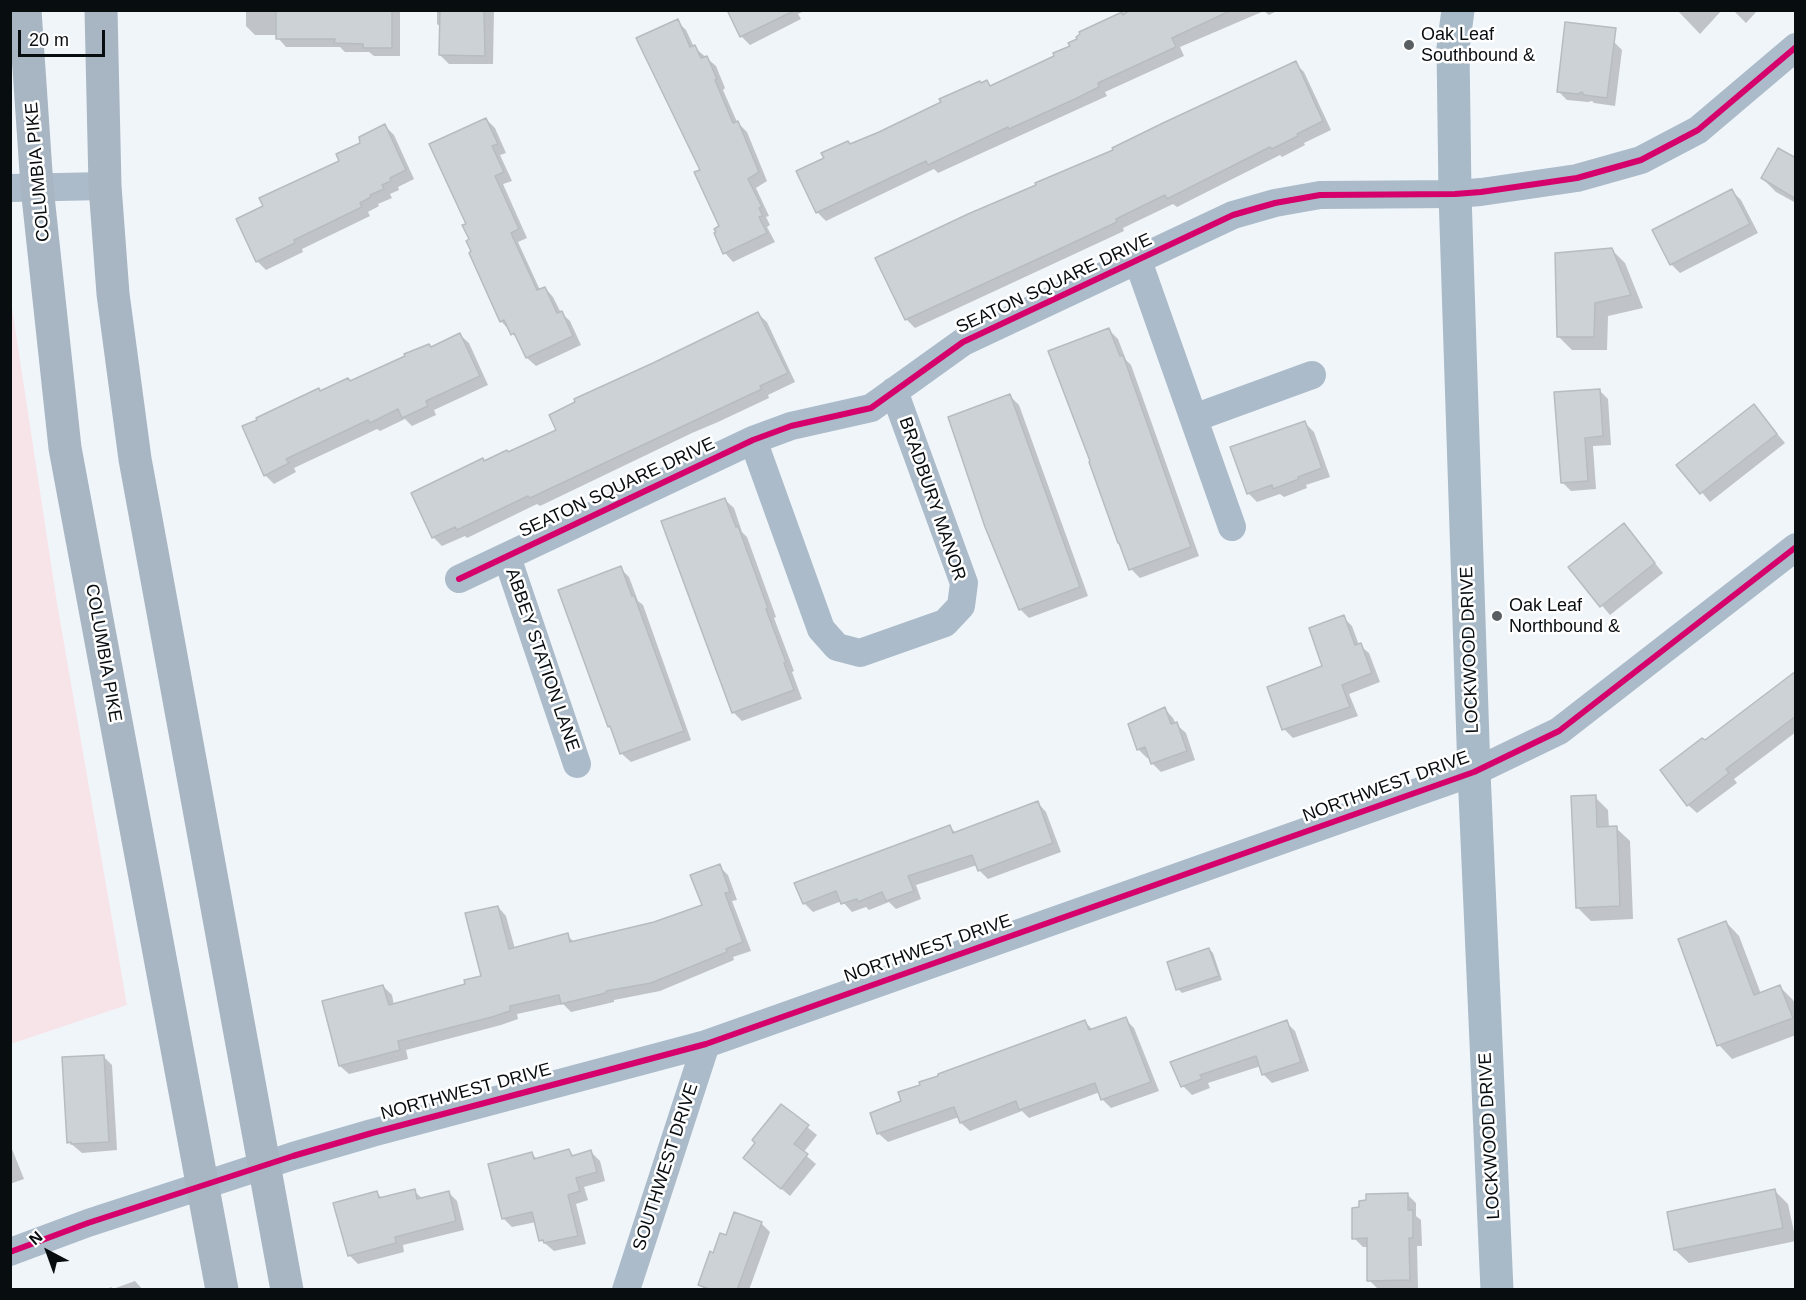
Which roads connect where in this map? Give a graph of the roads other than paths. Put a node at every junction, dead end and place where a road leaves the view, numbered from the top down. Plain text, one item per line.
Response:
1 (25, 10) edge
2 (101, 10) edge
3 (1458, 10) edge
4 (1796, 47) edge
5 (105, 186) junction
6 (24, 188) edge
7 (1455, 194) junction
8 (1138, 261) junction
9 (1312, 375) dead end
10 (894, 391) junction
11 (1194, 418) junction
12 (753, 440) junction
13 (1232, 527) dead end
14 (1796, 547) edge
15 (507, 557) junction
16 (459, 579) dead end
17 (577, 764) dead end
18 (1474, 772) junction
19 (706, 1044) junction
20 (264, 1165) junction
21 (201, 1185) junction
22 (10, 1252) edge
23 (222, 1290) edge
24 (287, 1290) edge
25 (626, 1290) edge
26 (1497, 1290) edge

1 - 6 highway, COLUMBIA PIKE
2 - 5 highway
3 - 7 street, LOCKWOOD DRIVE
4 - 7 street, SEATON SQUARE DRIVE
5 - 6 street
5 - 20 highway
6 - 21 highway, COLUMBIA PIKE
7 - 8 street, SEATON SQUARE DRIVE
7 - 18 street, LOCKWOOD DRIVE
8 - 10 street, SEATON SQUARE DRIVE
8 - 11 street
9 - 11 street
10 - 12 street, SEATON SQUARE DRIVE
10 - 12 street, BRADBURY MANOR
11 - 13 street
12 - 15 street, SEATON SQUARE DRIVE
14 - 18 street, NORTHWEST DRIVE
15 - 16 street, SEATON SQUARE DRIVE
15 - 17 street, ABBEY STATION LANE
18 - 19 street, NORTHWEST DRIVE
18 - 26 street, LOCKWOOD DRIVE
19 - 20 street, NORTHWEST DRIVE
19 - 25 street, SOUTHWEST DRIVE
20 - 21 street, NORTHWEST DRIVE
20 - 24 highway
21 - 22 street, NORTHWEST DRIVE
21 - 23 highway, COLUMBIA PIKE

